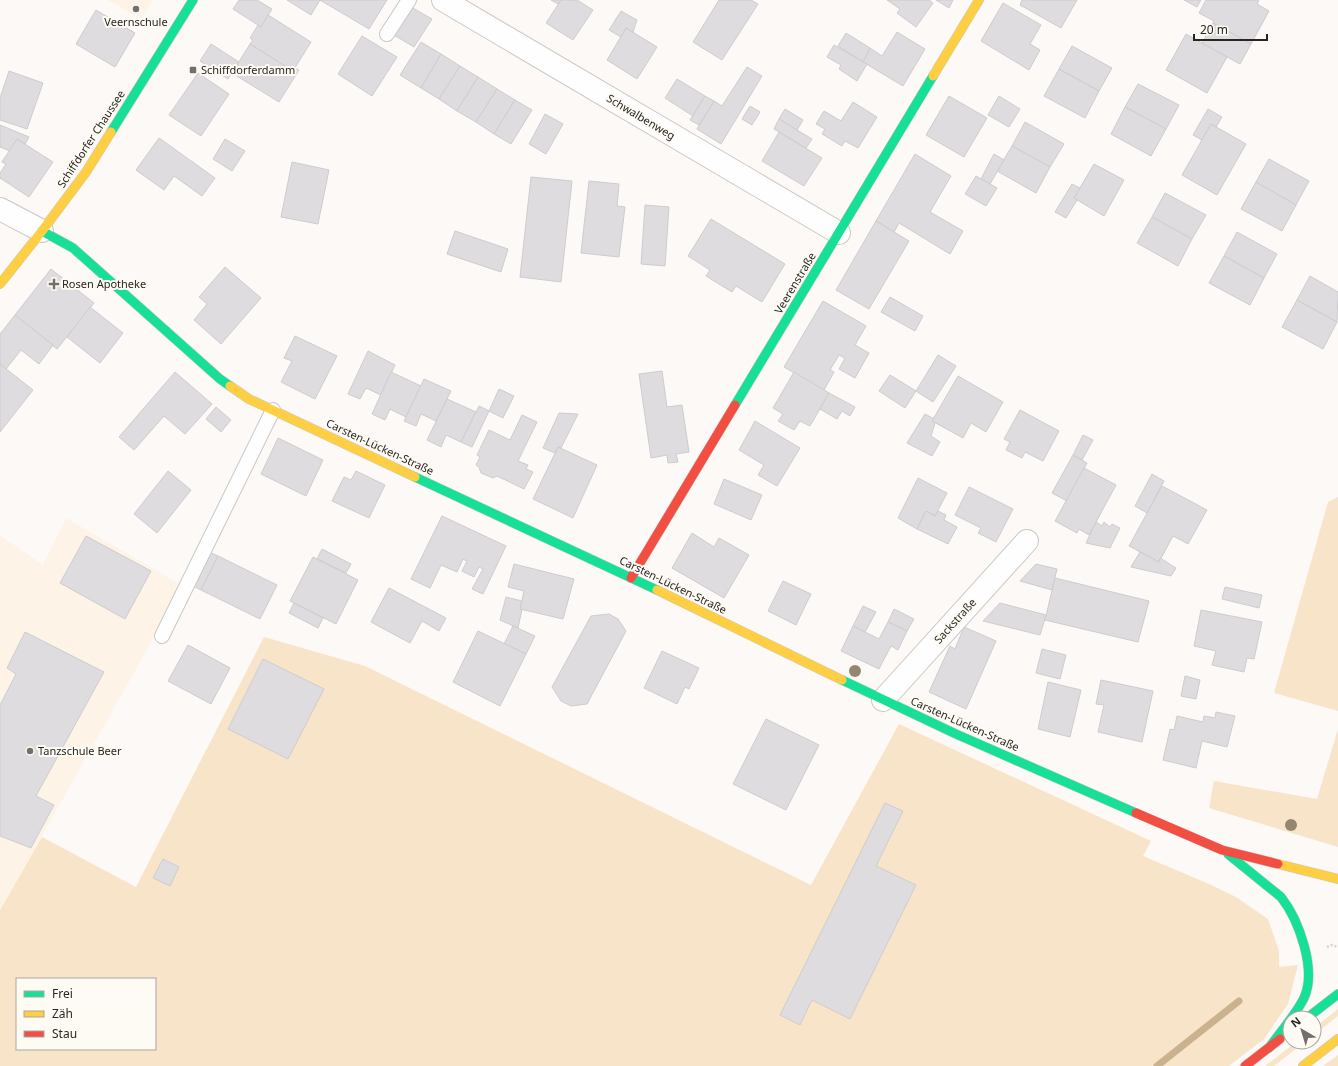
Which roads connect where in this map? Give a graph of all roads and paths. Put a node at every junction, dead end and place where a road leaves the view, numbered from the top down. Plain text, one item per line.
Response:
1 (193, 0) edge
2 (409, 0) edge
3 (443, 0) edge
4 (979, 0) edge
5 (387, 34) dead end
6 (0, 209) edge
7 (42, 231) junction
8 (839, 233) junction
9 (0, 284) edge
10 (273, 410) junction
11 (1027, 542) dead end
12 (631, 578) junction
13 (162, 636) dead end
14 (883, 700) junction
15 (1222, 850) junction
16 (1338, 879) edge
17 (1338, 994) edge
18 (1317, 1010) edge
19 (1282, 1037) edge
20 (1338, 1039) edge
21 (1269, 1048) junction
22 (1245, 1066) edge
23 (1303, 1066) edge

1 - 7 street, Schiffdorfer Chaussee
2 - 5 lane
3 - 8 street, Schwalbenweg
4 - 8 street, Veerenstraße
6 - 7 street
7 - 9 street, Schiffdorfer Chaussee
7 - 10 street, Carsten-Lücken-Straße
8 - 12 street, Veerenstraße
10 - 12 street, Carsten-Lücken-Straße
10 - 13 lane
11 - 14 street, Sackstraße
12 - 14 street, Carsten-Lücken-Straße
14 - 15 street, Carsten-Lücken-Straße
15 - 16 street, Carsten-Lücken-Straße
15 - 21 street
17 - 18 street
19 - 21 street
20 - 23 street
21 - 22 street

